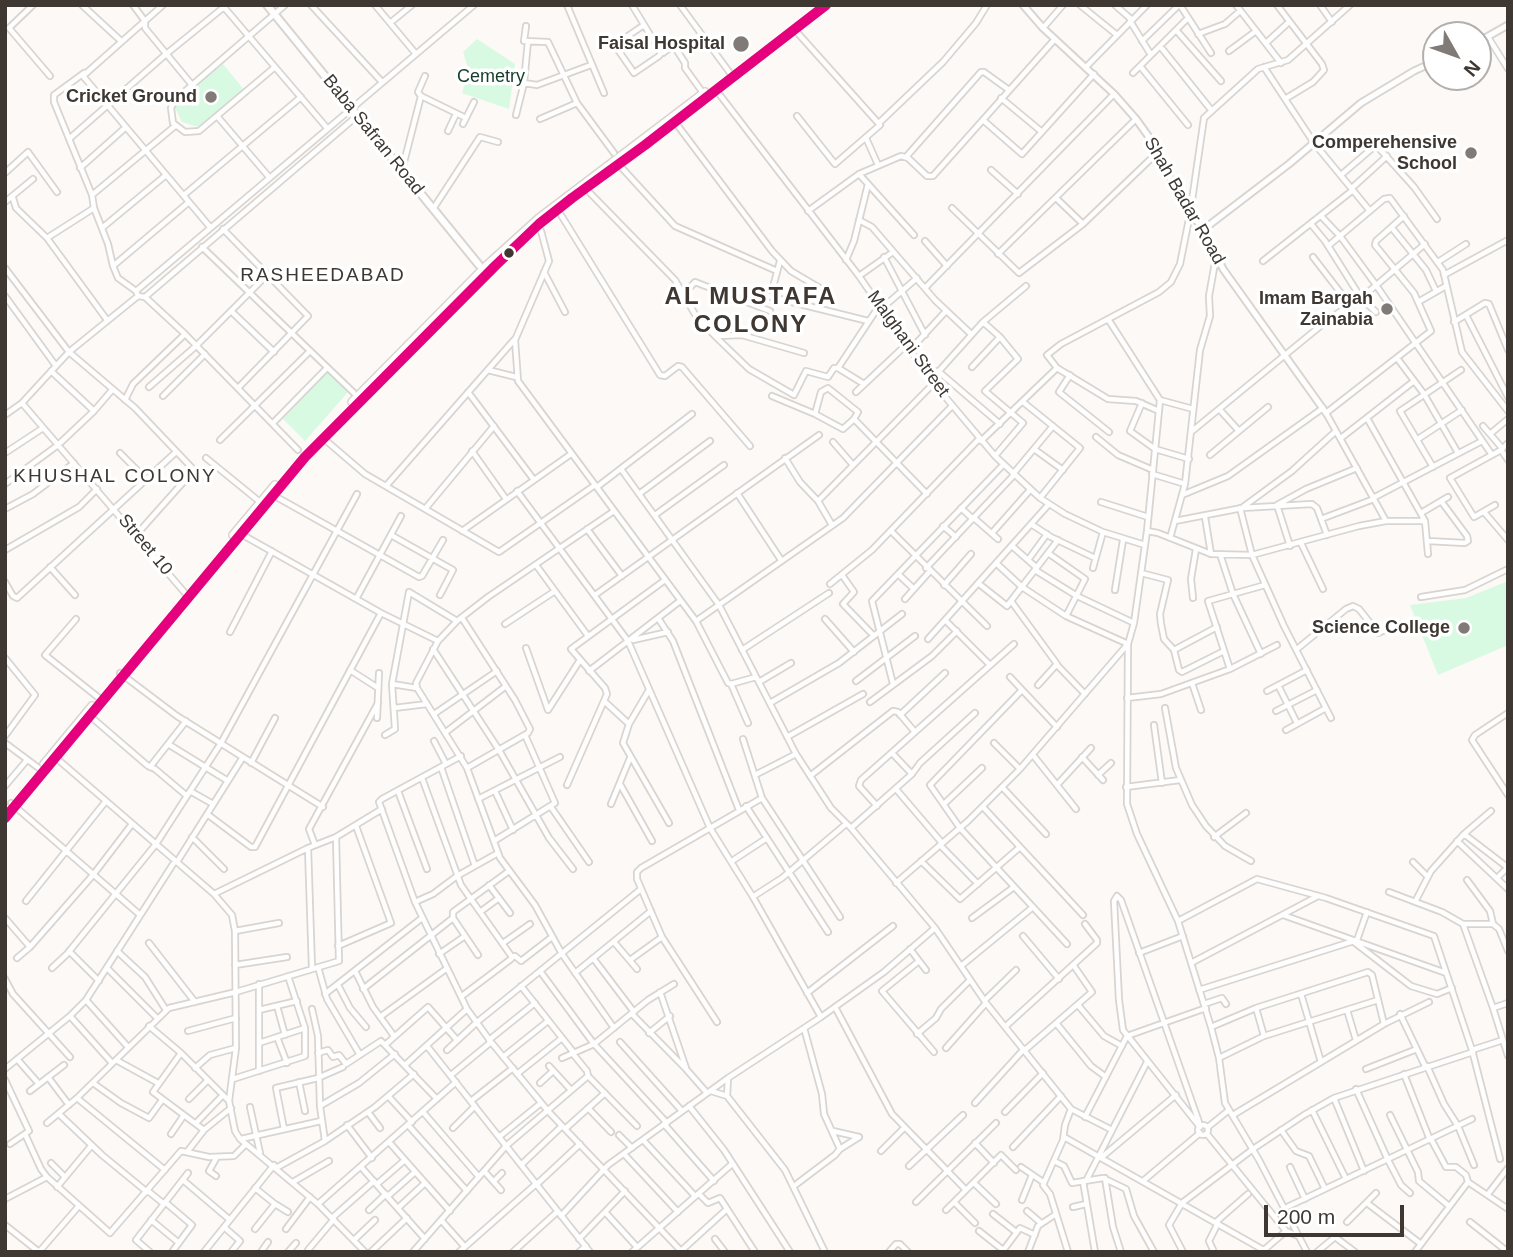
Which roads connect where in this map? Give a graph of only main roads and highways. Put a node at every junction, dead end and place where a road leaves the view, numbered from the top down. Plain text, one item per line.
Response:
1 (267, 5) edge
2 (820, 5) edge
3 (826, 5) edge
4 (479, 265) dead end
5 (121, 674) junction
6 (54, 756) junction
7 (13, 805) junction
8 (5, 811) edge
9 (5, 818) edge

1 - 4 main road, Baba Safran Road
2 - 5 main road
3 - 5 main road
5 - 6 main road
5 - 6 main road
6 - 7 main road
6 - 7 main road
7 - 8 main road
7 - 9 main road

